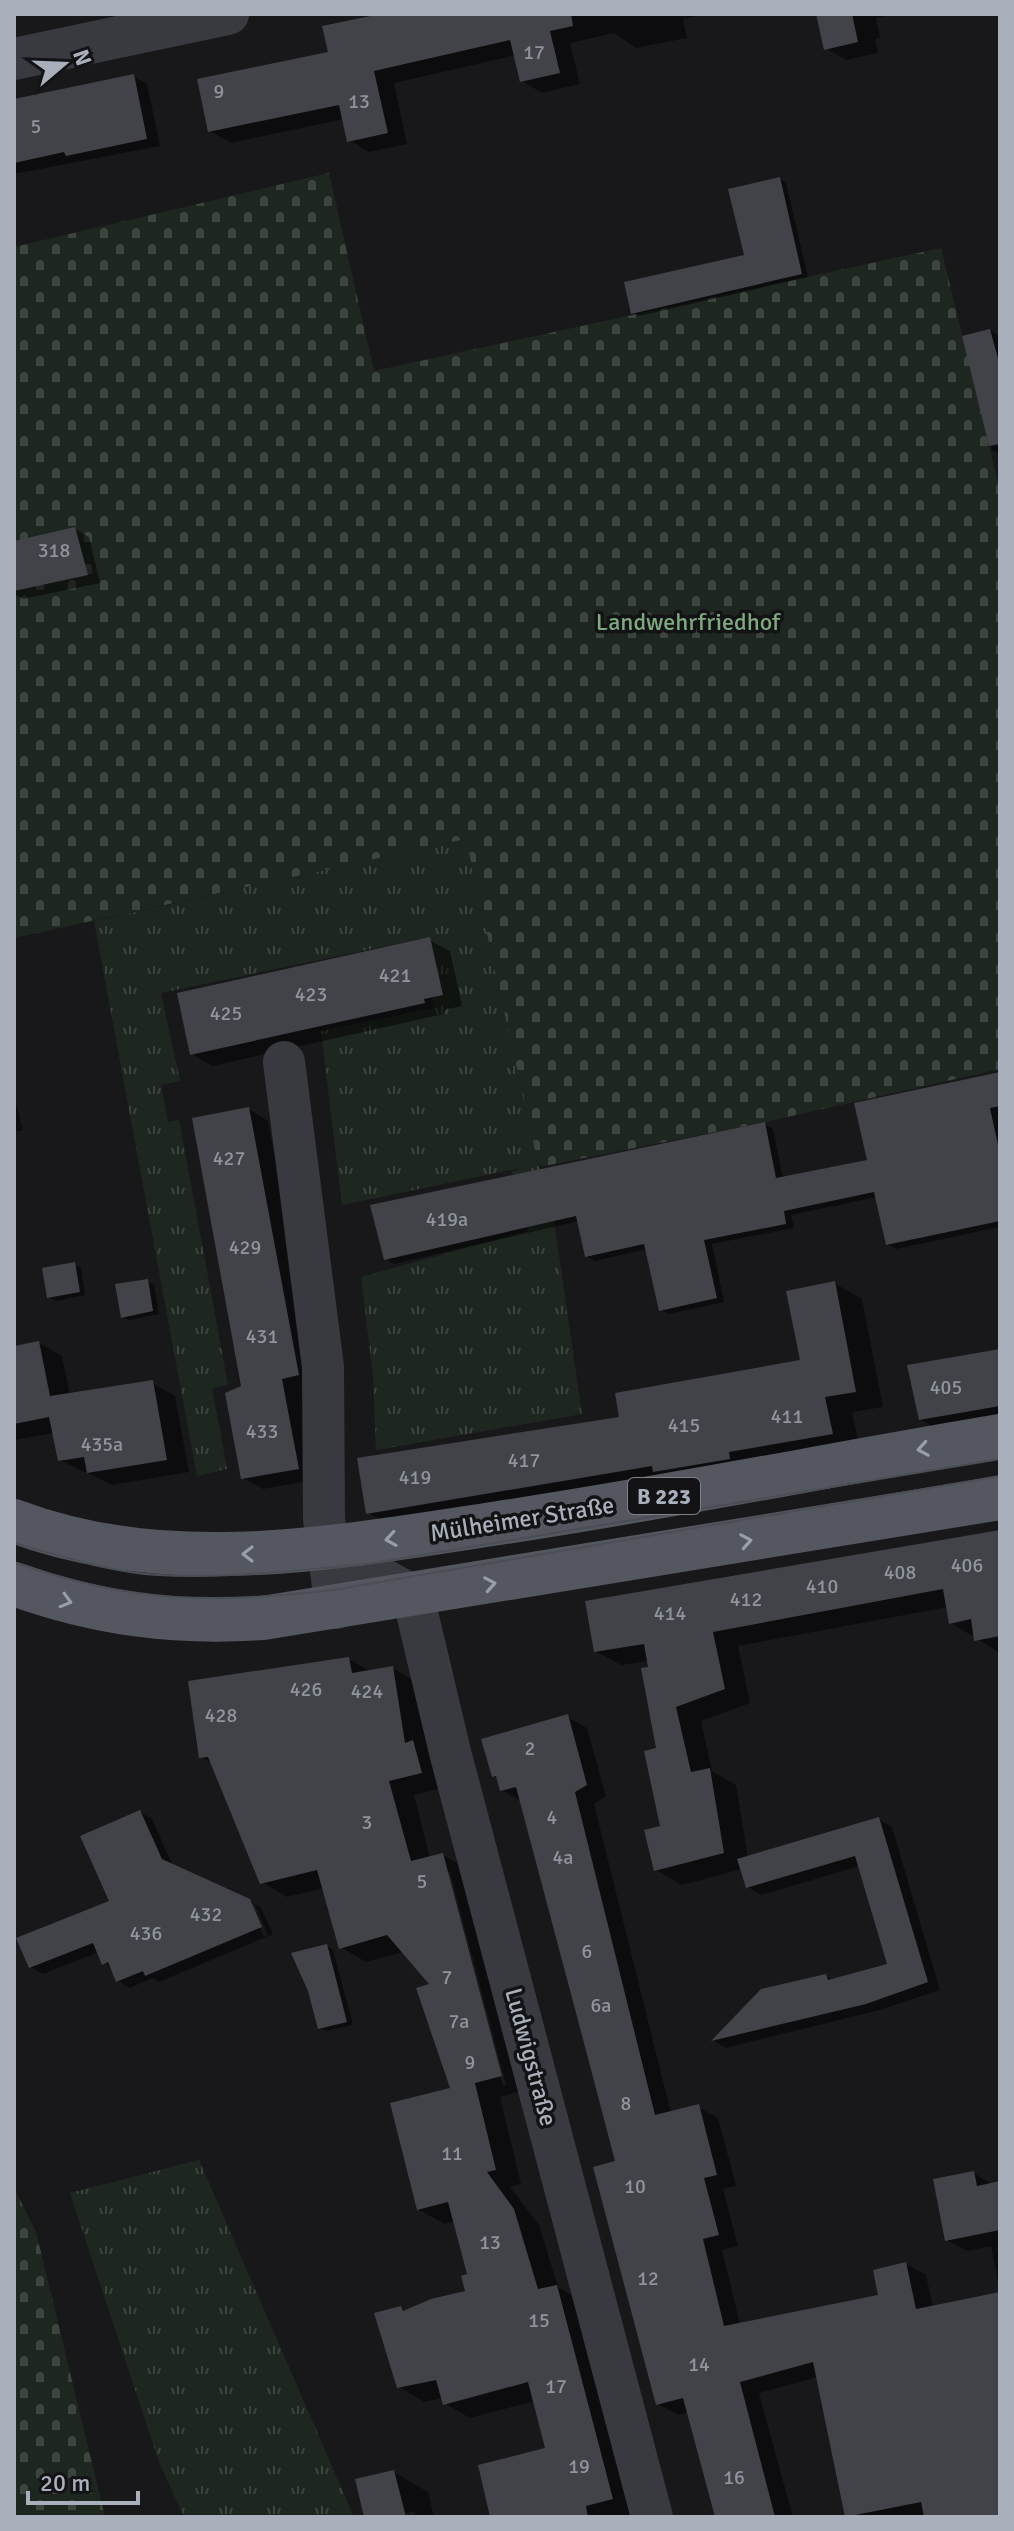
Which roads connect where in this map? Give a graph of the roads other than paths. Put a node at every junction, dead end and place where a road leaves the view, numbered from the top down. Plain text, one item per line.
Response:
1 (228, 14) edge
2 (174, 20) edge
3 (14, 59) edge
4 (284, 1062) dead end
5 (1000, 1436) edge
6 (1000, 1498) edge
7 (14, 1521) edge
8 (326, 1548) junction
9 (14, 1584) edge
10 (413, 1596) junction
11 (336, 1608) junction
12 (652, 2517) edge

1 - 2 street
2 - 3 street
4 - 8 street
5 -> 8 main road, Mülheimer Straße / B 223
10 -> 6 main road, B 223
8 -> 7 main road, Mülheimer Straße / B 223
8 - 10 street
8 - 11 street
9 -> 11 main road, B 223
10 - 11 main road, B 223
10 - 12 street, Ludwigstraße

